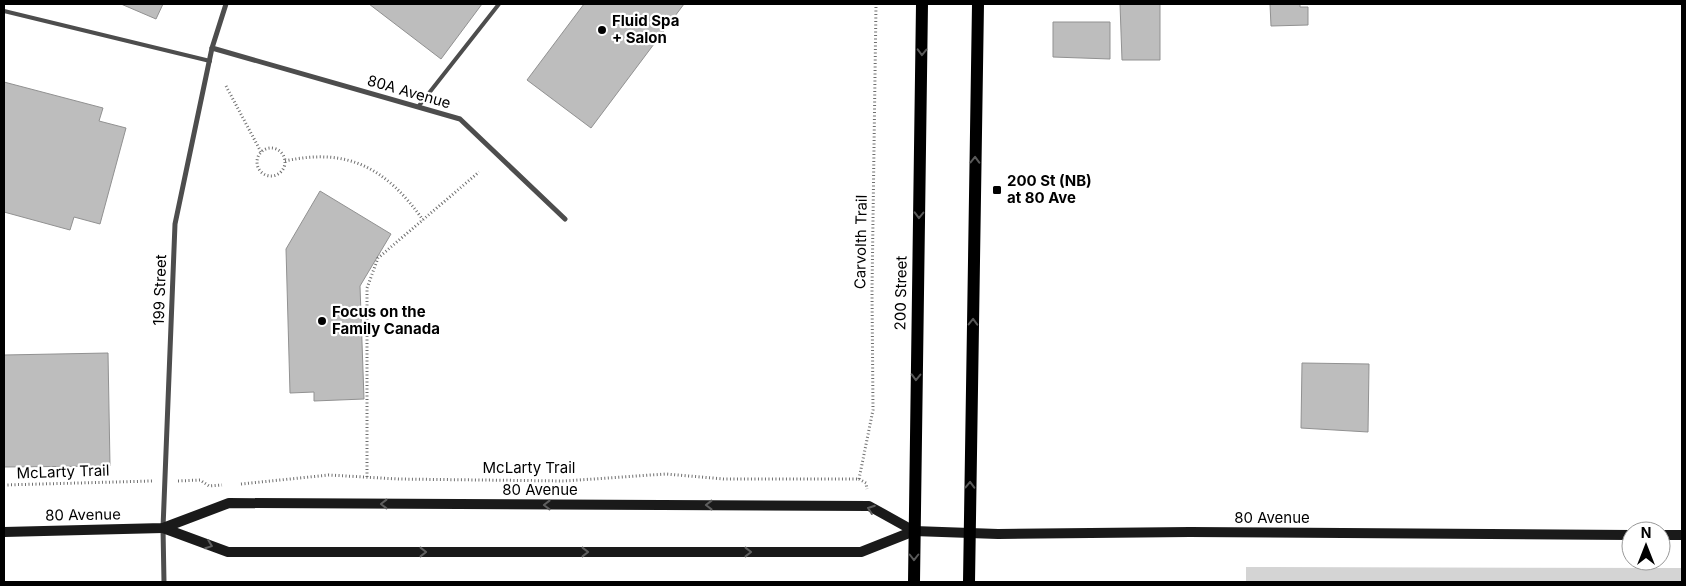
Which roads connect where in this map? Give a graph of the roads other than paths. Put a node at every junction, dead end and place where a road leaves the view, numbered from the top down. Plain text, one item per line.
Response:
1 (226, 4) edge
2 (500, 4) edge
3 (922, 4) edge
4 (978, 4) edge
5 (4, 11) edge
6 (212, 48) junction
7 (210, 61) junction
8 (418, 107) junction
9 (565, 218) dead end
10 (163, 528) junction
11 (914, 531) junction
12 (4, 532) edge
13 (970, 533) junction
14 (1621, 535) edge
15 (164, 582) edge
16 (914, 582) edge
17 (969, 582) edge

1 - 6 street, 199 Street
2 - 8 lane
3 -> 11 main road, 200 Street
13 -> 4 main road
5 - 7 lane
6 - 7 street, 199 Street
6 - 8 street, 80A Avenue
7 - 10 street, 199 Street
8 - 9 street, 80A Avenue
10 -> 11 main road, 80 Avenue
11 -> 10 main road, 80 Avenue
10 - 12 main road, 80 Avenue
10 - 15 street, 199 Street
11 - 13 main road, 80 Avenue
11 -> 16 main road, 200 Street
13 - 14 main road, 80 Avenue
13 - 17 main road

